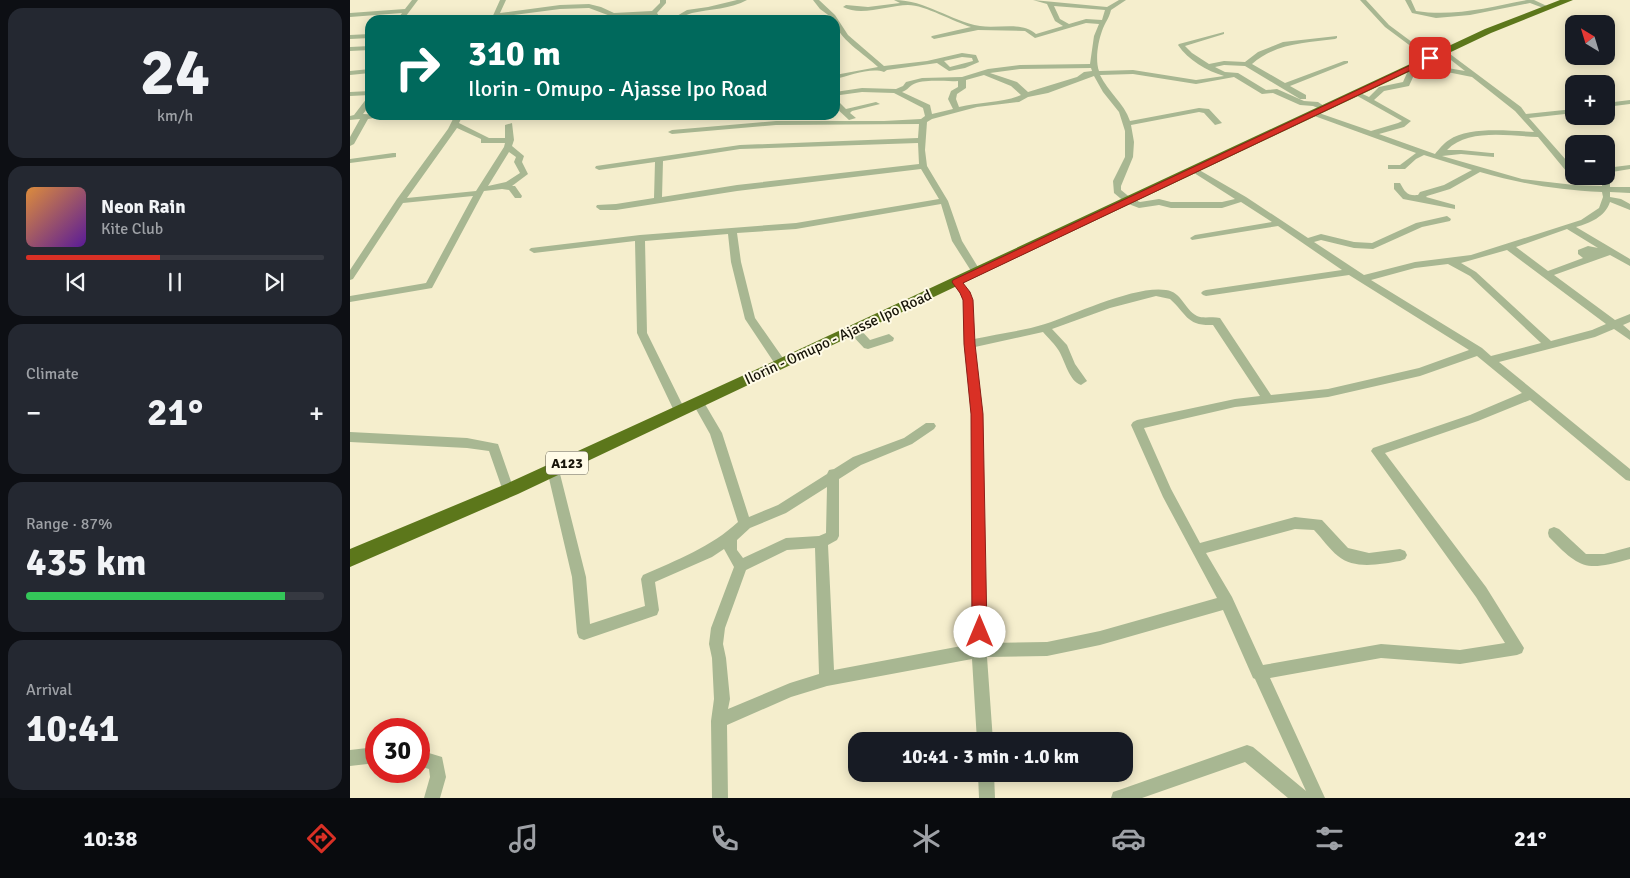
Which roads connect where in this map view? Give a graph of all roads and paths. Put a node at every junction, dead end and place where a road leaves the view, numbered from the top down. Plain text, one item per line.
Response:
1 (415, 0) edge
2 (503, 0) edge
3 (563, 0) edge
4 (663, 0) edge
5 (744, 0) edge
6 (816, 0) edge
7 (897, 0) edge
8 (1036, 0) edge
9 (1123, 0) edge
10 (1363, 0) edge
11 (1408, 0) edge
12 (1569, 0) edge
13 (909, 4) junction
14 (1050, 4) junction
15 (846, 7) dead end
16 (1546, 7) junction
17 (1108, 9) junction
18 (558, 10) junction
19 (407, 11) junction
20 (654, 13) joint
21 (350, 15) edge
22 (404, 15) edge
23 (496, 15) edge
24 (513, 15) edge
25 (682, 15) edge
26 (832, 15) edge
27 (1105, 22) junction
28 (840, 25) edge
29 (1068, 26) junction
30 (979, 28) junction
31 (1222, 33) dead end
32 (365, 36) edge
33 (350, 37) edge
34 (1335, 37) dead end
35 (934, 38) dead end
36 (365, 48) edge
37 (350, 49) edge
38 (1444, 52) junction
39 (1430, 58) junction
40 (938, 60) dead end
41 (1346, 62) dead end
42 (1247, 64) junction
43 (1093, 66) junction
44 (1210, 66) junction
45 (884, 70) junction
46 (365, 72) edge
47 (1409, 72) junction
48 (350, 73) edge
49 (984, 73) junction
50 (1098, 74) junction
51 (1473, 75) junction
52 (840, 76) edge
53 (1229, 77) junction
54 (962, 79) junction
55 (1080, 79) junction
56 (1098, 83) junction
57 (1284, 86) junction
58 (897, 91) junction
59 (1356, 92) junction
60 (365, 93) edge
61 (840, 93) edge
62 (350, 94) edge
63 (1026, 95) junction
64 (1368, 100) junction
65 (1630, 102) edge
66 (876, 104) dead end
67 (1615, 104) edge
68 (365, 105) edge
69 (840, 108) edge
70 (1317, 109) junction
71 (957, 110) junction
72 (1565, 112) edge
73 (846, 113) junction
74 (1524, 116) junction
75 (353, 117) edge
76 (365, 118) edge
77 (926, 119) junction
78 (457, 120) edge
79 (856, 123) junction
80 (1218, 123) dead end
81 (455, 124) junction
82 (1126, 124) junction
83 (509, 125) dead end
84 (672, 132) dead end
85 (1372, 134) junction
86 (1540, 135) junction
87 (922, 140) junction
88 (350, 144) edge
89 (509, 144) junction
90 (1424, 152) junction
91 (393, 155) dead end
92 (1438, 155) junction
93 (1491, 155) dead end
94 (659, 158) junction
95 (350, 161) edge
96 (1565, 165) edge
97 (924, 166) junction
98 (1391, 167) dead end
99 (1630, 167) edge
100 (600, 168) dead end
101 (1194, 169) junction
102 (1479, 169) junction
103 (1615, 169) edge
104 (1397, 185) dead end
105 (1583, 185) edge
106 (1606, 185) edge
107 (505, 187) junction
108 (1574, 188) junction
109 (1586, 188) junction
110 (1630, 190) edge
111 (480, 191) junction
112 (1606, 194) junction
113 (518, 196) dead end
114 (1418, 198) junction
115 (1243, 199) junction
116 (658, 200) junction
117 (400, 201) junction
118 (944, 201) junction
119 (1129, 201) junction
120 (600, 207) dead end
121 (1452, 207) dead end
122 (1630, 207) edge
123 (1447, 220) dead end
124 (1280, 223) junction
125 (1570, 226) junction
126 (732, 230) junction
127 (640, 238) junction
128 (1195, 238) dead end
129 (1307, 241) junction
130 (1509, 247) junction
131 (534, 250) dead end
132 (1608, 252) junction
133 (1451, 262) junction
134 (1630, 263) edge
135 (976, 272) junction
136 (1351, 272) junction
137 (1548, 274) junction
138 (350, 277) edge
139 (1363, 279) junction
140 (957, 282) junction
141 (1206, 293) dead end
142 (350, 298) edge
143 (1630, 318) edge
144 (1614, 325) junction
145 (1045, 328) junction
146 (854, 330) junction
147 (1630, 336) edge
148 (889, 338) dead end
149 (969, 344) junction
150 (1548, 344) junction
151 (1478, 351) junction
152 (1491, 360) junction
153 (781, 364) junction
154 (1081, 381) dead end
155 (1532, 394) junction
156 (1268, 399) junction
157 (698, 402) junction
158 (679, 410) junction
159 (930, 426) dead end
160 (350, 437) edge
161 (553, 470) junction
162 (833, 474) junction
163 (1630, 476) edge
164 (508, 490) junction
165 (745, 524) junction
166 (1554, 534) dead end
167 (732, 537) junction
168 (821, 542) junction
169 (1197, 550) junction
170 (1630, 553) edge
171 (1400, 555) dead end
172 (350, 558) edge
173 (742, 566) junction
174 (1227, 602) junction
175 (979, 650) junction
176 (1258, 673) junction
177 (827, 679) junction
178 (719, 721) junction
179 (984, 732) edge
180 (365, 756) edge
181 (350, 758) edge
182 (430, 761) edge
183 (986, 782) edge
184 (432, 798) edge
185 (720, 798) edge
186 (987, 798) edge
187 (1119, 798) edge
188 (1301, 798) edge
189 (1316, 798) edge

1 - 19 street
2 - 23 street
3 - 18 street
4 - 20 street
5 - 25 street
6 - 26 street
7 - 13 street
8 - 14 street
9 - 17 street
10 - 39 street
11 - 16 street
12 - 16 highway, Ilorin - Omupo - Ajasse Ipo Road / A123
13 - 15 street
13 - 30 street
14 - 17 street
14 - 29 street
16 - 38 highway, Ilorin - Omupo - Ajasse Ipo Road / A123
17 - 27 street
18 - 20 street
18 - 24 street
19 - 21 street
19 - 22 street
27 - 29 street
27 - 43 street
28 - 45 street
29 - 30 street
30 - 35 street
31 - 44 street
32 - 33 street
34 - 42 street
36 - 37 street
38 - 39 highway, Ilorin - Omupo - Ajasse Ipo Road / A123
38 - 51 street
39 - 47 highway, Ilorin - Omupo - Ajasse Ipo Road / A123
40 - 45 street
41 - 57 street
42 - 44 street
42 - 57 street
43 - 49 street
43 - 50 street
44 - 53 street
45 - 52 street
46 - 48 street
47 - 51 street
47 - 59 highway, Ilorin - Omupo - Ajasse Ipo Road / A123
47 - 64 street
49 - 54 street
49 - 63 street
50 - 53 street
50 - 55 street
50 - 56 street
51 - 74 street
53 - 70 street
54 - 58 street
54 - 71 street
55 - 56 street
55 - 63 street
56 - 82 street
57 - 70 street
58 - 61 street
58 - 77 street
59 - 64 street
59 - 70 highway, Ilorin - Omupo - Ajasse Ipo Road / A123
60 - 62 street
63 - 71 street
64 - 85 street
65 - 67 street
66 - 73 street
68 - 75 street
69 - 73 street
70 - 85 street
70 - 101 highway, Ilorin - Omupo - Ajasse Ipo Road / A123
71 - 77 street
72 - 74 street
73 - 79 street
74 - 86 street
76 - 88 street
77 - 79 street
77 - 87 street
78 - 81 street
79 - 84 street
80 - 82 street
81 - 89 street
81 - 117 street
82 - 119 street
83 - 89 street
85 - 90 street
86 - 92 street
86 - 96 street
87 - 94 street
87 - 97 street
89 - 107 street
89 - 111 street
90 - 92 street
90 - 98 street
91 - 95 street
92 - 93 street
92 - 102 street
94 - 100 street
94 - 116 street
97 - 116 street
97 - 118 street
99 - 103 street
101 - 115 street
101 - 119 highway, Ilorin - Omupo - Ajasse Ipo Road / A123
102 - 108 street
102 - 114 street
104 - 114 street
105 - 109 street
106 - 112 street
107 - 111 street
107 - 113 street
108 - 109 street
108 - 112 street
109 - 112 street
110 - 112 street
111 - 117 street
111 - 142 street
112 - 122 street
112 - 125 street
114 - 121 street
115 - 119 street
115 - 124 street
116 - 120 street
117 - 138 street
118 - 126 street
118 - 135 street
119 - 135 highway, Ilorin - Omupo - Ajasse Ipo Road / A123
123 - 129 street
124 - 128 street
124 - 129 street
125 - 130 street
125 - 132 street
126 - 127 street
126 - 153 street
127 - 131 street
127 - 158 street
129 - 136 street
130 - 133 street
130 - 137 street
132 - 134 street
132 - 137 street
133 - 139 street
133 - 150 street
135 - 140 highway, Ilorin - Omupo - Ajasse Ipo Road / A123
136 - 139 street
136 - 141 street
137 - 144 street
139 - 151 street
140 - 146 highway, Ilorin - Omupo - Ajasse Ipo Road / A123
140 - 149 street
143 - 144 street
144 - 147 street
144 - 150 street
145 - 149 street
145 - 154 street
145 - 156 street
146 - 148 street
146 - 153 highway, Ilorin - Omupo - Ajasse Ipo Road / A123
149 - 175 street
150 - 152 street
151 - 152 street
151 - 156 street
152 - 155 street
153 - 157 highway, Ilorin - Omupo - Ajasse Ipo Road / A123
155 - 163 street
155 - 176 street
156 - 169 street
157 - 158 highway, Ilorin - Omupo - Ajasse Ipo Road / A123
157 - 165 street
158 - 161 highway, Ilorin - Omupo - Ajasse Ipo Road / A123
159 - 162 street
160 - 164 street
161 - 164 highway, Ilorin - Omupo - Ajasse Ipo Road / A123
161 - 167 street
162 - 165 street
162 - 168 street
164 - 172 highway, Ilorin - Omupo - Ajasse Ipo Road / A123
165 - 167 street
166 - 170 street
167 - 173 street
168 - 173 street
168 - 177 street
169 - 171 street
169 - 174 street
173 - 178 street
174 - 175 street
174 - 176 street
175 - 177 street
175 - 179 street
176 - 189 street
177 - 178 street
178 - 185 street
180 - 181 street
182 - 184 street
183 - 186 street
187 - 188 street

